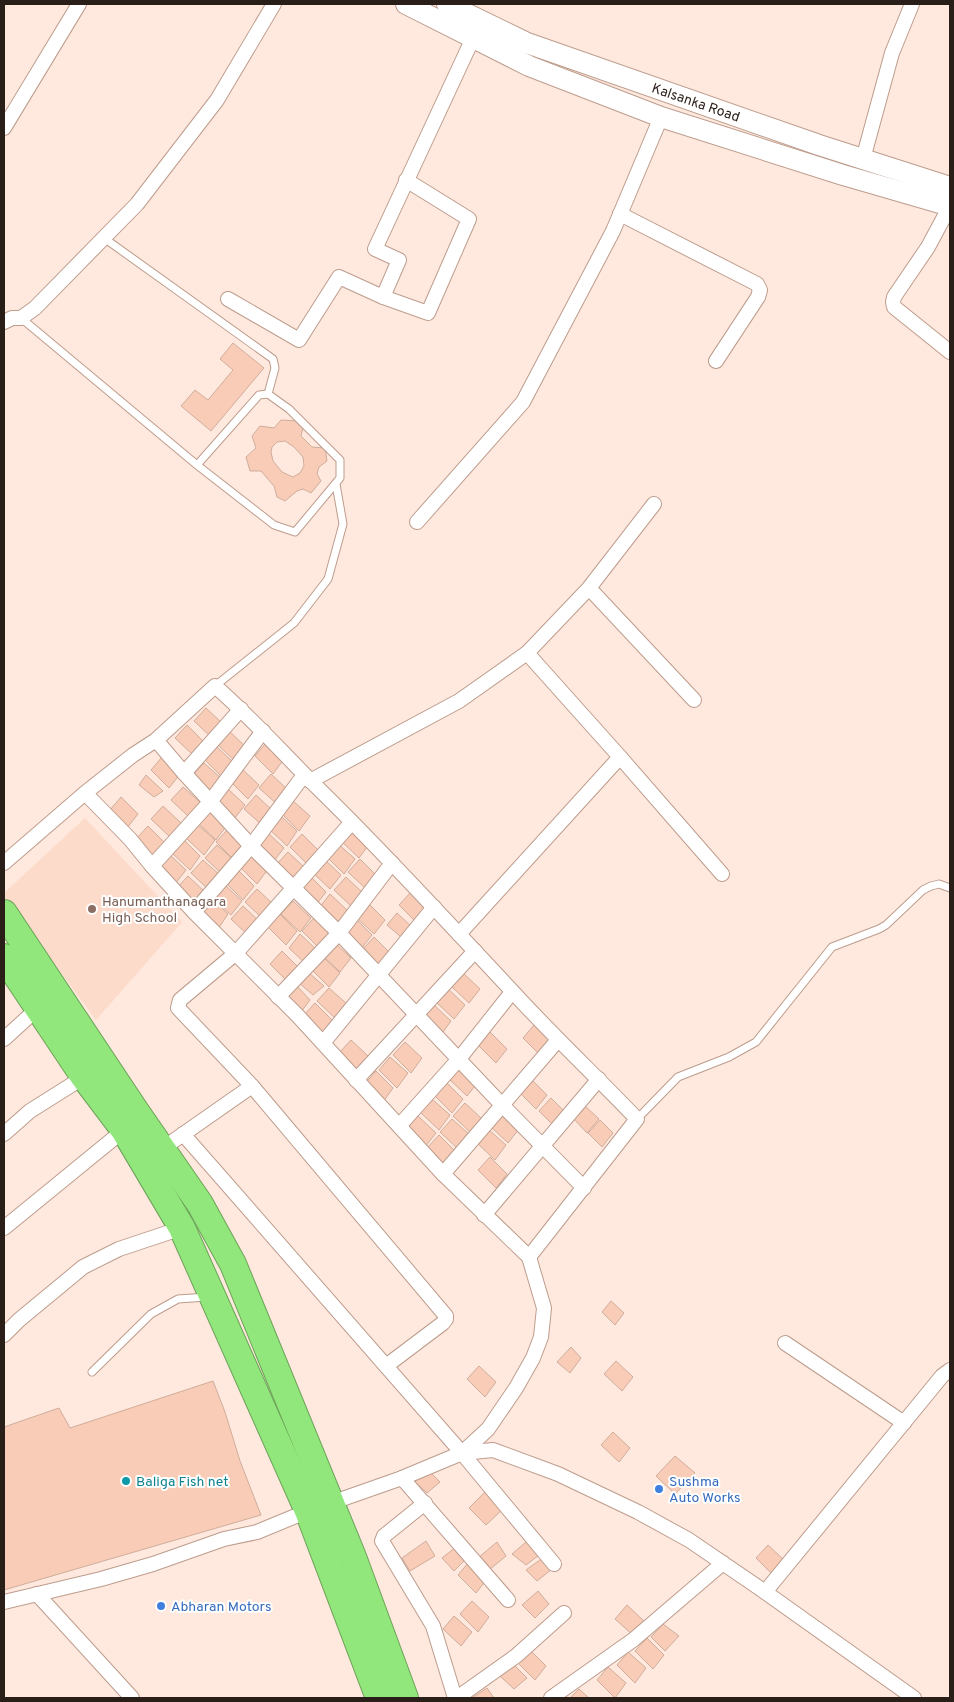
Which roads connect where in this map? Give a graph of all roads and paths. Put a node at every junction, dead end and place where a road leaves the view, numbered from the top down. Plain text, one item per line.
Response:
1 (80, 4) edge
2 (274, 4) edge
3 (406, 4) edge
4 (447, 4) edge
5 (912, 4) edge
6 (473, 38) junction
7 (660, 117) junction
8 (4, 128) edge
9 (863, 159) junction
10 (406, 180) junction
11 (950, 188) edge
12 (950, 206) edge
13 (620, 214) junction
14 (104, 238) junction
15 (383, 297) junction
16 (228, 299) dead end
17 (21, 318) junction
18 (4, 322) edge
19 (950, 352) edge
20 (716, 361) dead end
21 (268, 394) junction
22 (197, 466) junction
23 (336, 484) junction
24 (654, 504) dead end
25 (417, 522) dead end
26 (589, 588) junction
27 (528, 653) junction
28 (215, 686) junction
29 (694, 700) dead end
30 (242, 709) junction
31 (264, 731) junction
32 (156, 740) junction
33 (620, 757) junction
34 (184, 773) junction
35 (307, 778) junction
36 (85, 793) junction
37 (210, 802) junction
38 (352, 822) junction
39 (251, 846) junction
40 (4, 863) edge
41 (392, 863) junction
42 (152, 866) junction
43 (722, 874) dead end
44 (293, 888) junction
45 (950, 888) edge
46 (434, 907) junction
47 (194, 912) junction
48 (4, 913) edge
49 (338, 933) junction
50 (459, 934) junction
51 (475, 951) junction
52 (236, 953) junction
53 (4, 957) edge
54 (379, 975) junction
55 (512, 992) junction
56 (278, 997) junction
57 (38, 1008) junction
58 (416, 1015) junction
59 (4, 1039) edge
60 (558, 1040) junction
61 (323, 1043) junction
62 (459, 1059) junction
63 (84, 1077) junction
64 (599, 1079) junction
65 (356, 1080) junction
66 (252, 1086) junction
67 (502, 1105) junction
68 (637, 1119) junction
69 (399, 1126) junction
70 (124, 1130) junction
71 (4, 1134) edge
72 (183, 1134) junction
73 (541, 1146) junction
74 (162, 1149) junction
75 (443, 1174) junction
76 (584, 1188) junction
77 (484, 1215) junction
78 (4, 1228) edge
79 (182, 1228) junction
80 (529, 1257) junction
81 (213, 1297) junction
82 (4, 1335) edge
83 (785, 1344) dead end
84 (386, 1366) junction
85 (950, 1370) edge
86 (92, 1372) dead end
87 (904, 1423) junction
88 (462, 1453) junction
89 (402, 1478) junction
90 (425, 1503) junction
91 (319, 1508) junction
92 (723, 1563) junction
93 (554, 1564) dead end
94 (765, 1592) junction
95 (37, 1594) junction
96 (508, 1600) dead end
97 (4, 1602) edge
98 (564, 1613) dead end
99 (132, 1698) edge
100 (379, 1698) edge
101 (405, 1698) edge
102 (456, 1698) edge
103 (551, 1698) edge
104 (914, 1698) edge

1 - 8 street
2 - 14 street
3 - 6 main road
4 - 9 main road, Kalsanka Road
5 - 9 street
6 - 7 main road
6 - 10 street
7 - 12 main road
7 - 13 street
9 - 11 main road, Kalsanka Road
10 - 15 street
10 - 15 street
12 - 19 street
13 - 20 street
13 - 25 street
14 - 17 street
14 - 21 lane
15 - 16 street
17 - 18 street
17 - 22 lane
21 - 22 lane
21 - 23 lane
22 - 23 lane
23 - 28 lane
24 - 26 street
26 - 27 street
26 - 29 street
27 - 33 street
27 - 35 street
28 - 30 street
28 - 32 street
30 - 31 street
30 - 34 street
31 - 35 street
31 - 37 street
32 - 34 street
32 - 36 street
33 - 43 street
33 - 50 street
34 - 37 street
35 - 38 street
35 - 39 street
36 - 40 street
36 - 42 street
37 - 39 street
37 - 42 street
38 - 41 street
38 - 44 street
39 - 44 street
39 - 47 street
41 - 46 street
41 - 49 street
42 - 47 street
44 - 49 street
44 - 52 street
45 - 68 lane
46 - 50 street
46 - 54 street
47 - 52 street
48 - 74 highway
49 - 54 street
49 - 56 street
50 - 51 street
51 - 55 street
51 - 58 street
52 - 56 street
52 - 66 street
53 - 57 highway
54 - 58 street
54 - 61 street
55 - 60 street
55 - 62 street
56 - 61 street
57 - 59 street
57 - 63 highway
58 - 62 street
58 - 65 street
60 - 64 street
60 - 67 street
61 - 65 street
62 - 67 street
62 - 69 street
63 - 70 highway
63 - 71 street
64 - 68 street
64 - 73 street
65 - 69 street
66 - 72 street
66 - 84 street
67 - 73 street
67 - 75 street
68 - 76 street
69 - 75 street
70 - 78 street
70 - 79 highway
72 - 74 street
72 - 84 street
73 - 76 street
73 - 77 street
74 - 91 highway
75 - 77 street
76 - 80 street
77 - 80 street
79 - 81 highway
79 - 82 street
80 - 88 street
81 - 86 lane
81 - 91 highway
83 - 87 street
84 - 88 street
85 - 87 street
87 - 94 street
88 - 89 street
88 - 92 street
88 - 93 street
89 - 90 street
89 - 91 street
90 - 96 street
90 - 102 street
91 - 95 street
91 - 100 highway
91 - 101 highway
92 - 94 street
92 - 103 street
94 - 104 street
95 - 97 street
95 - 99 street
98 - 102 street

